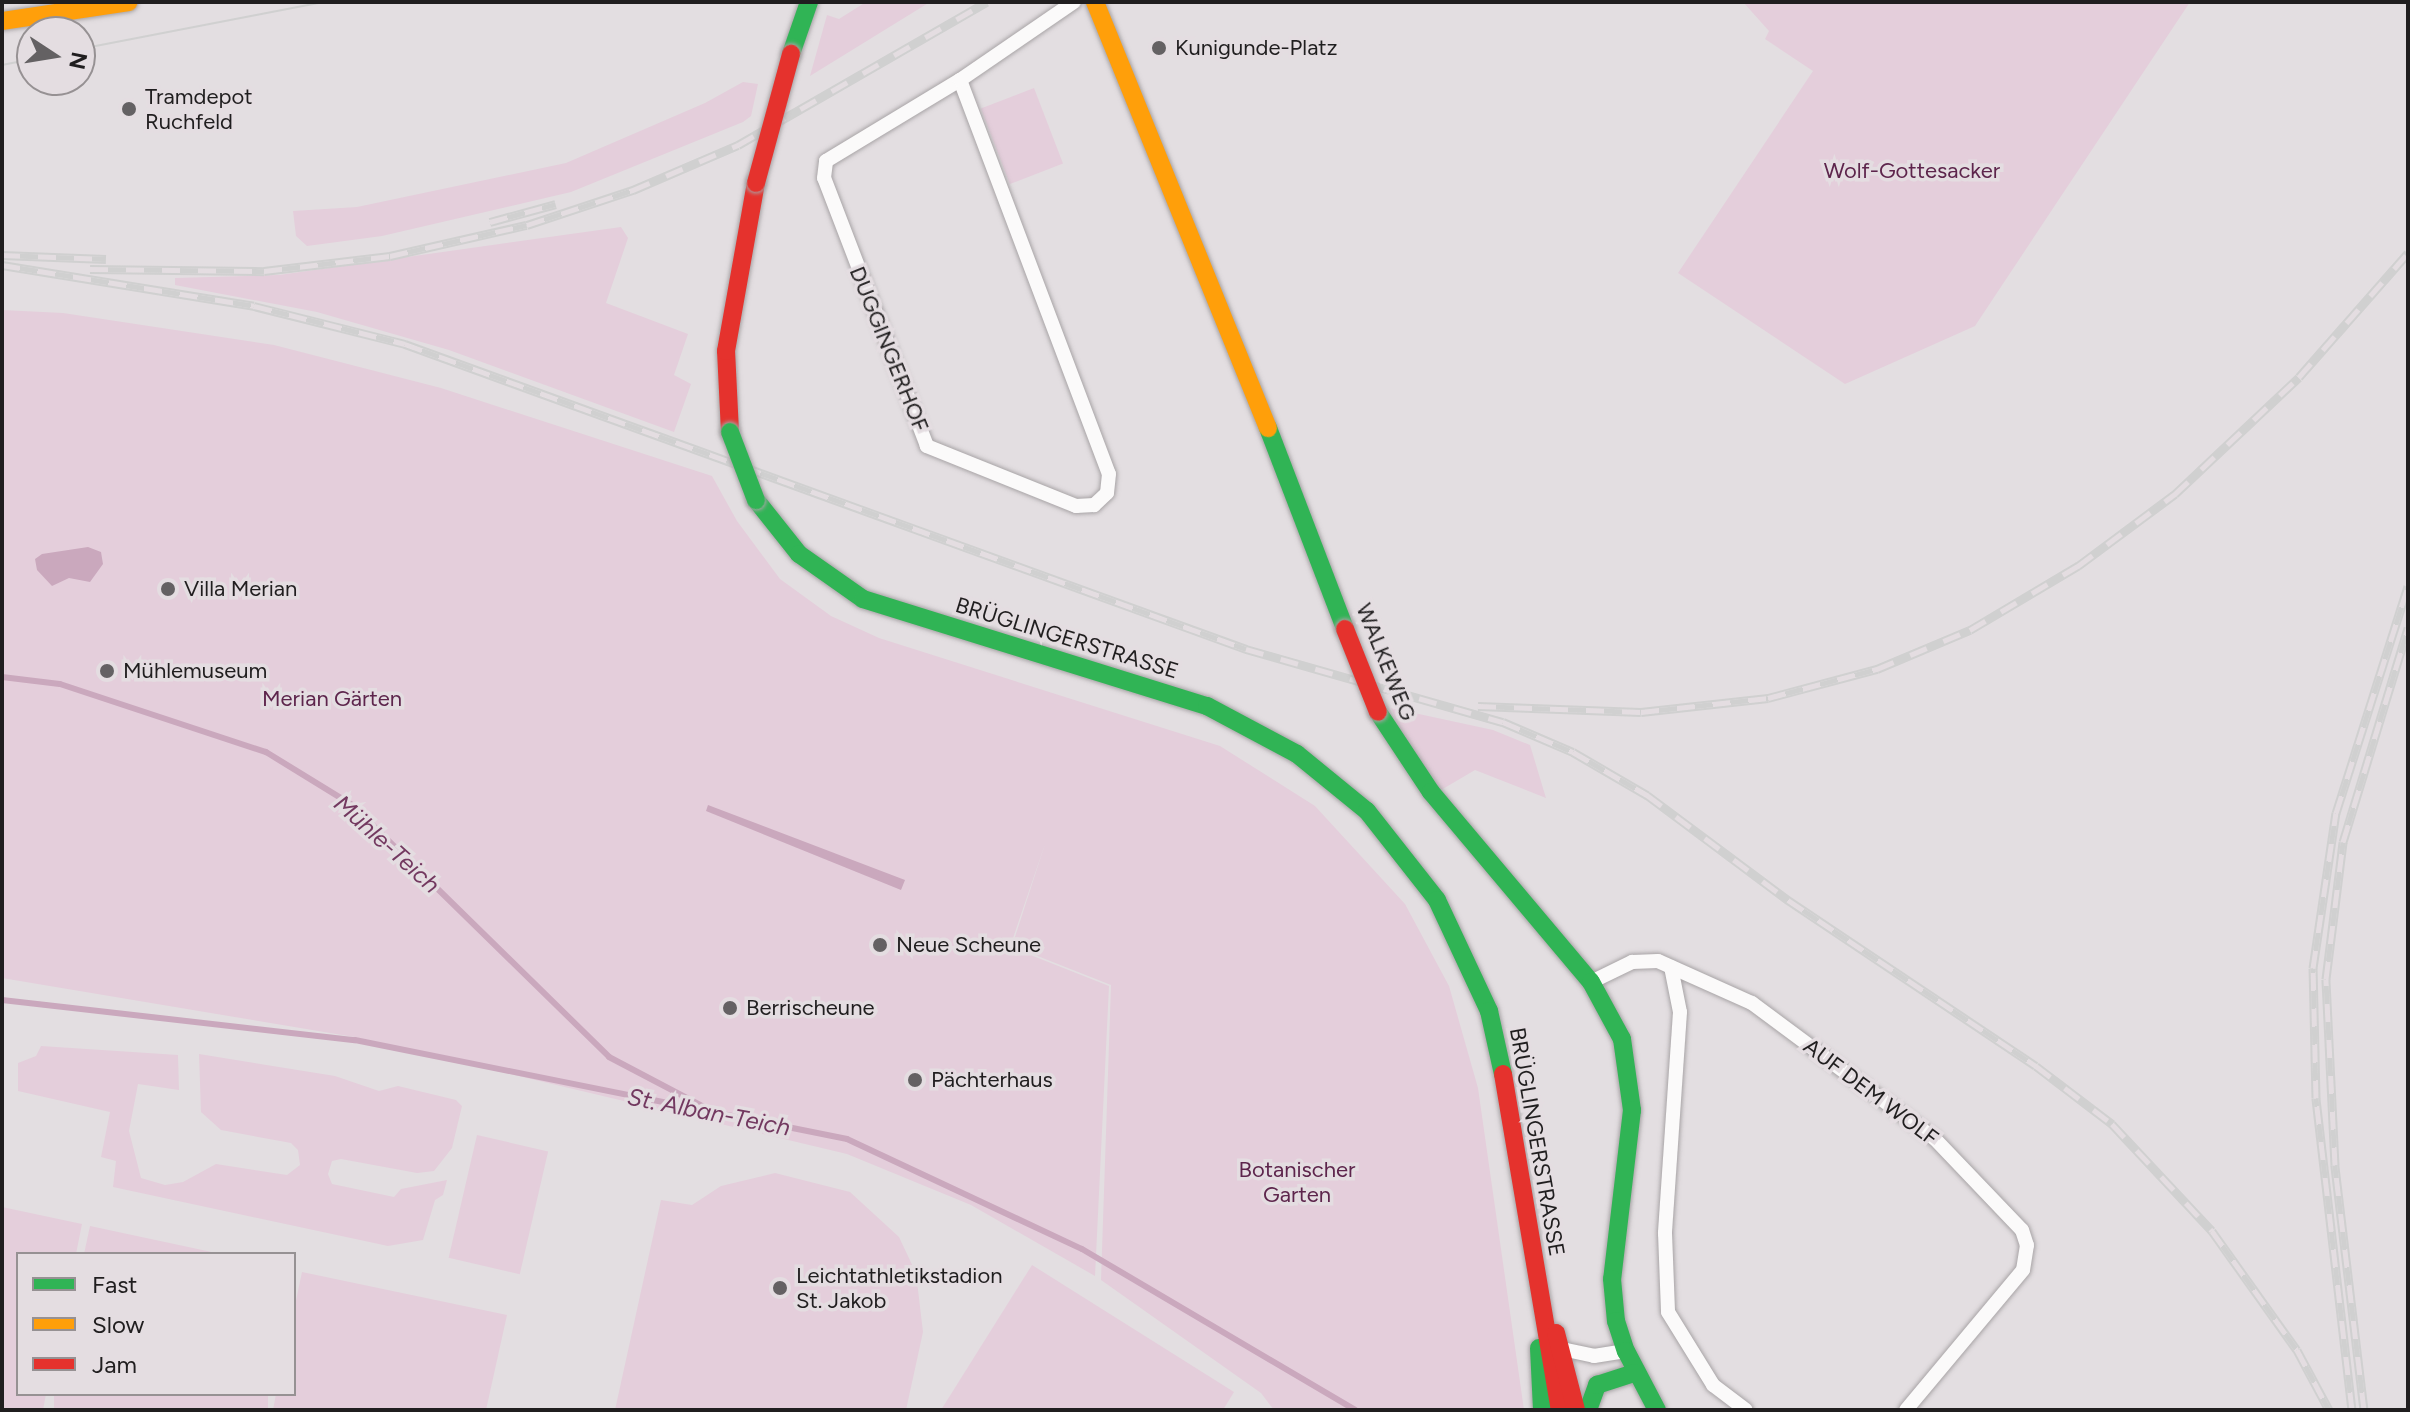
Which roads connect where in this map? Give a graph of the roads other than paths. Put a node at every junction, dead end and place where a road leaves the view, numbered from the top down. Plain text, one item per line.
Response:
1 (129, 2) edge
2 (809, 2) edge
3 (1074, 2) edge
4 (1095, 2) edge
5 (2, 21) edge
6 (960, 80) junction
7 (1671, 967) junction
8 (1591, 982) junction
9 (1539, 1292) junction
10 (1562, 1349) junction
11 (1626, 1351) junction
12 (1634, 1373) junction
13 (1542, 1410) edge
14 (1560, 1410) edge
15 (1576, 1410) edge
16 (1588, 1410) edge
17 (1657, 1410) edge
18 (1746, 1410) edge
19 (1906, 1410) edge

1 - 5 main road
2 - 9 main road, BRÜGLINGERSTRASSE, bridge
3 - 6 street, DUGGINGERHOF
4 - 8 main road, WALKEWEG, bridge
6 - 6 street, DUGGINGERHOF
7 - 8 street, AUF DEM WOLF
7 - 18 street
7 - 19 street, AUF DEM WOLF
8 - 11 main road, WALKEWEG
9 - 10 main road, BRÜGLINGERSTRASSE
9 - 13 main road, BRÜGLINGERSTRASSE
9 - 14 main road, BRÜGLINGERSTRASSE
10 - 11 street
10 - 15 main road, BRÜGLINGERSTRASSE
11 - 12 main road, WALKEWEG
12 - 16 main road
12 - 17 main road, WALKEWEG

